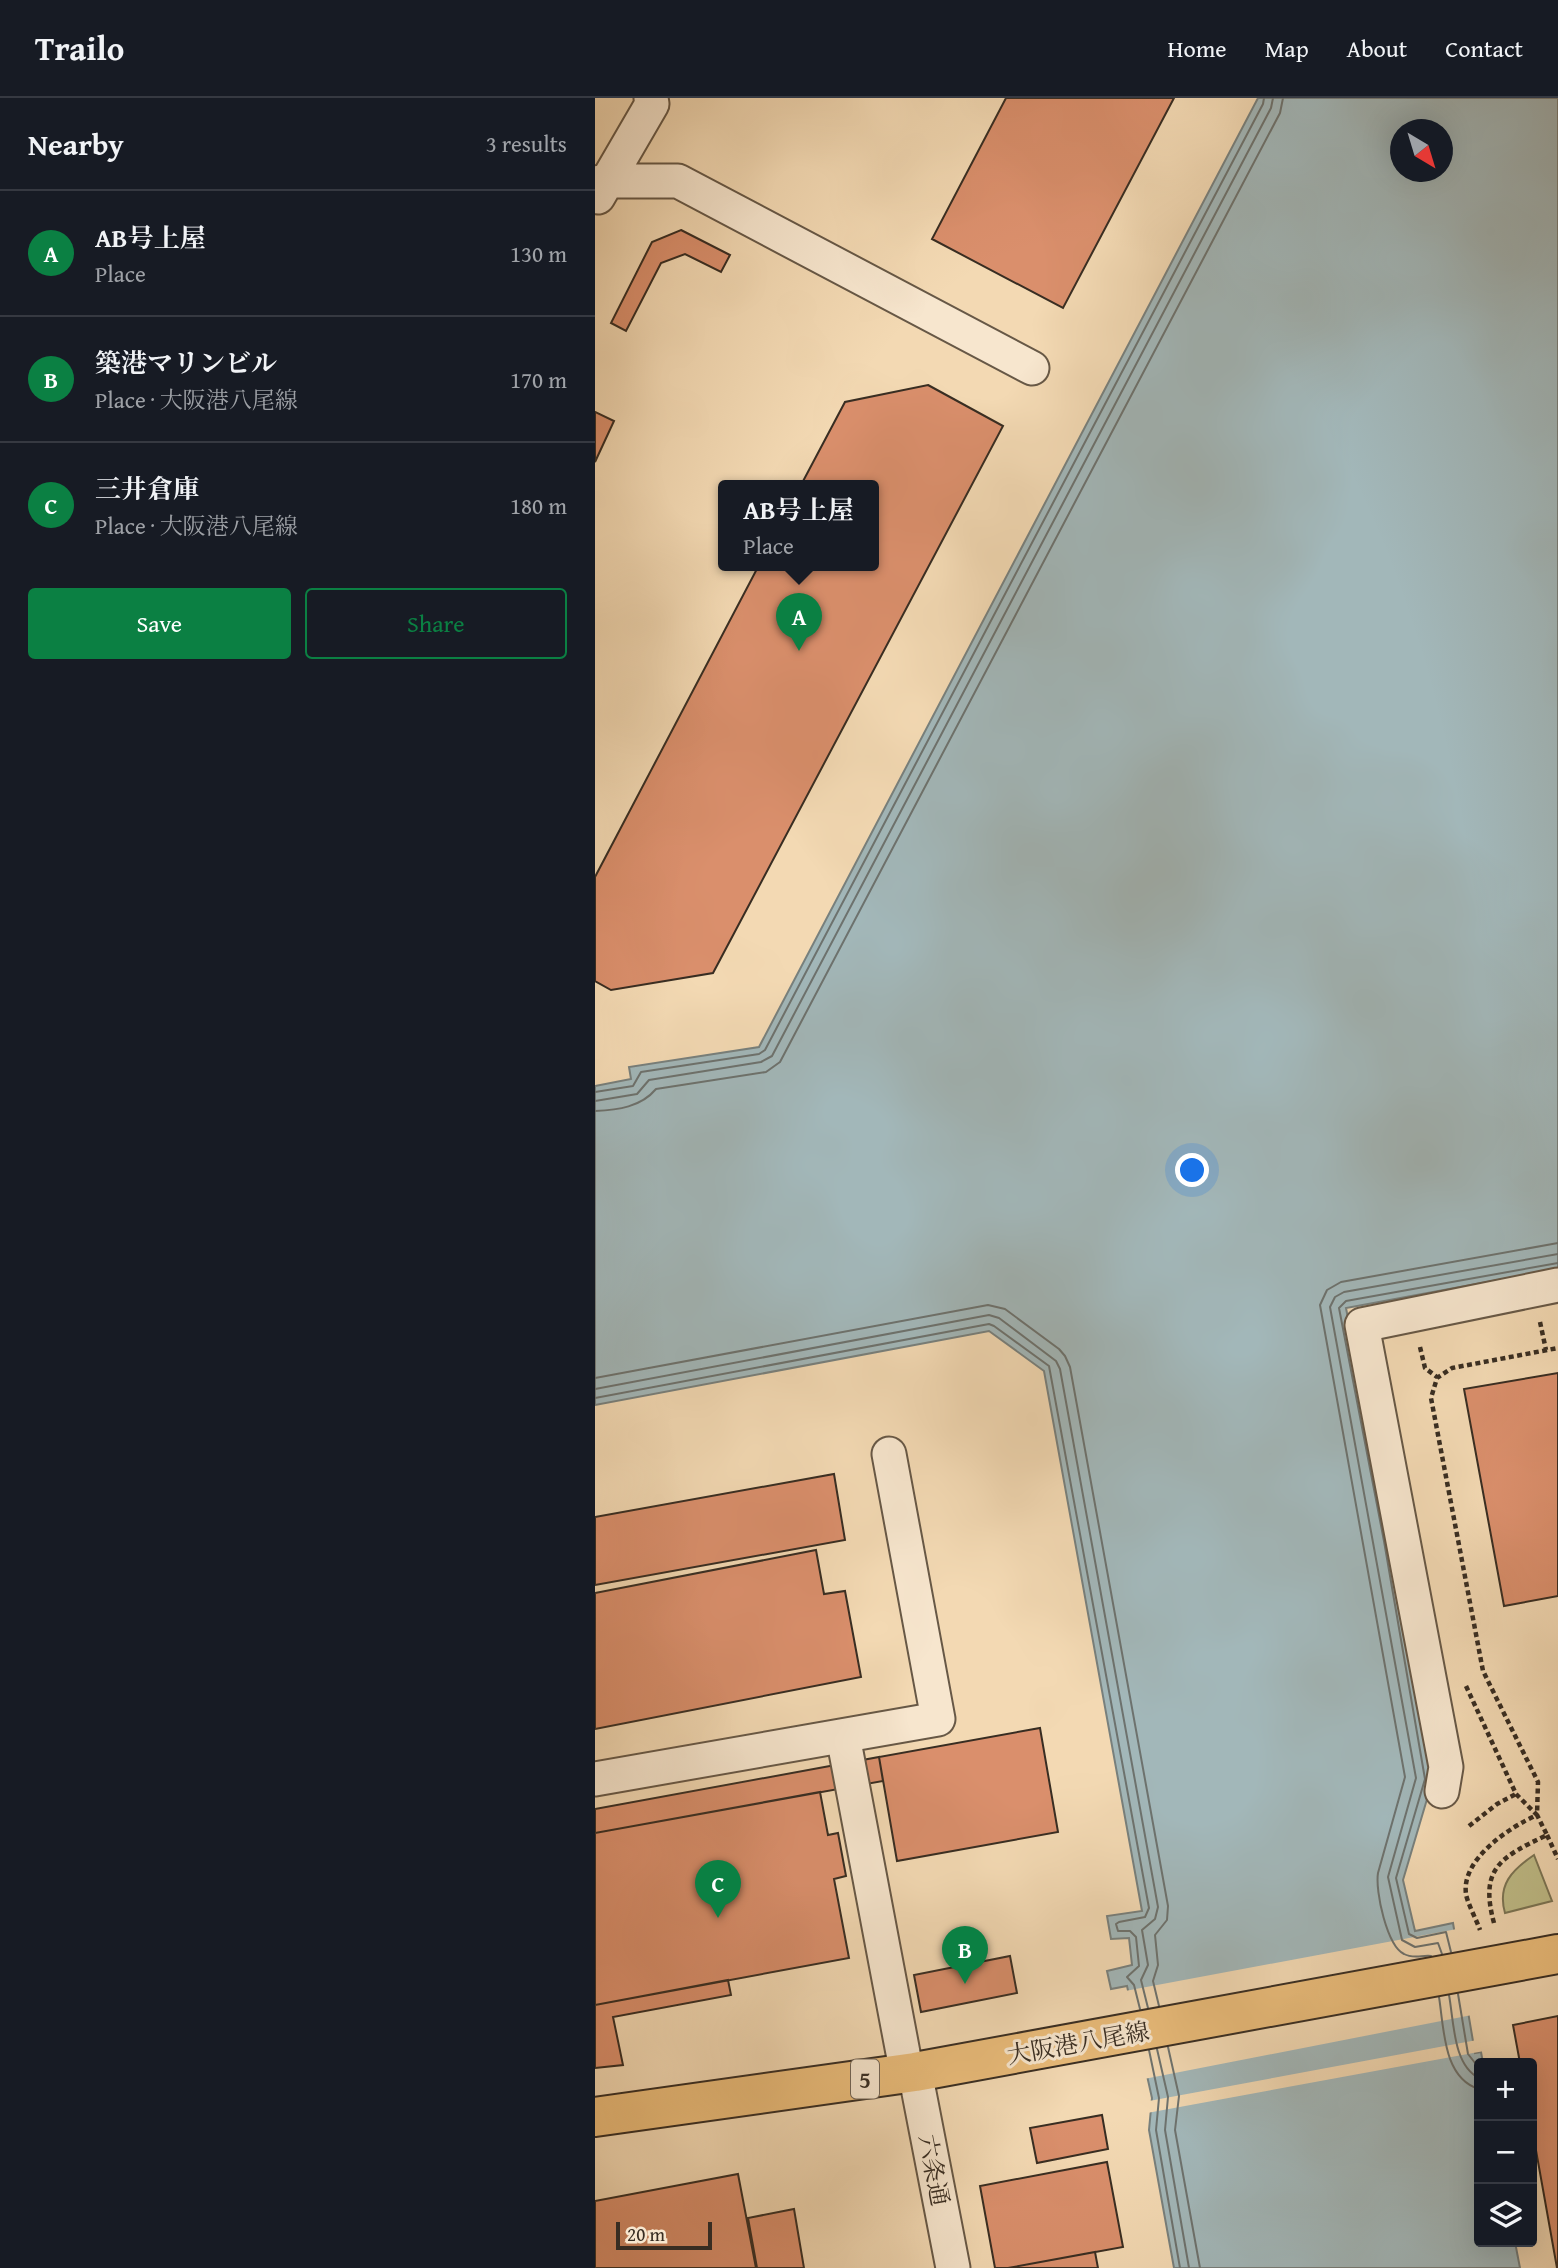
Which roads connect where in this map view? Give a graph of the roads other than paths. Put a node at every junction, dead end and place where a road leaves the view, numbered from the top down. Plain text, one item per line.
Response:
1 (651, 98) edge
2 (599, 189) edge
3 (1033, 368) dead end
4 (1558, 1285) edge
5 (889, 1454) dead end
6 (842, 1736) junction
7 (595, 1779) edge
8 (1442, 1791) dead end
9 (1558, 1954) edge
10 (911, 2073) junction
11 (595, 2117) edge
12 (953, 2268) edge

1 - 2 street
2 - 3 street
4 - 8 street
5 - 6 street
6 - 7 street
6 - 10 street, 六条通
9 - 10 main road, 大阪港八尾線 / 5
10 - 11 main road, 大阪港八尾線 / 5
10 - 12 street, 六条通

